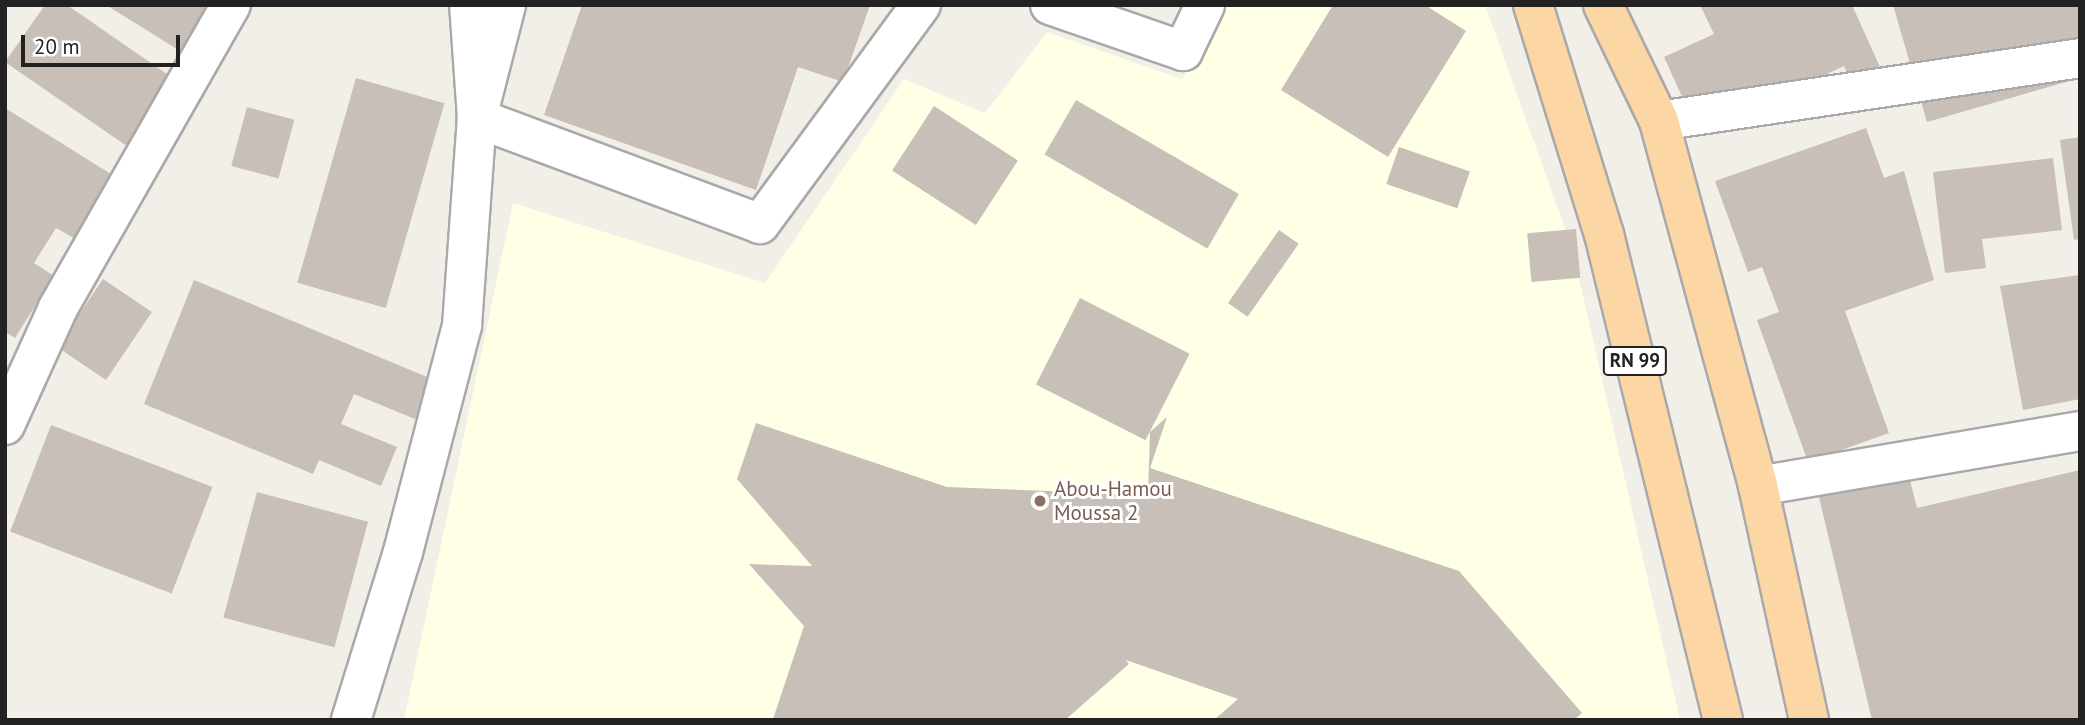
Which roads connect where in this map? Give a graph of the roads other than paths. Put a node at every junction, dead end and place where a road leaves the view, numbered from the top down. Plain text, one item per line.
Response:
1 (231, 5) edge
2 (469, 5) edge
3 (506, 5) edge
4 (921, 5) edge
5 (1049, 5) edge
6 (1206, 5) edge
7 (1533, 5) edge
8 (1604, 5) edge
9 (2080, 58) edge
10 (477, 118) junction
11 (1659, 121) junction
12 (18, 365) edge
13 (5, 425) edge
14 (2080, 431) edge
15 (1758, 486) junction
16 (351, 720) edge
17 (1723, 720) edge
18 (1809, 720) edge

1 - 12 street
2 - 10 street
3 - 10 street
4 - 10 street
5 - 6 street
7 - 17 main road, RN 99
8 - 11 main road
9 - 11 street
10 - 16 street
11 - 15 main road
12 - 13 street
14 - 15 street
15 - 18 main road

